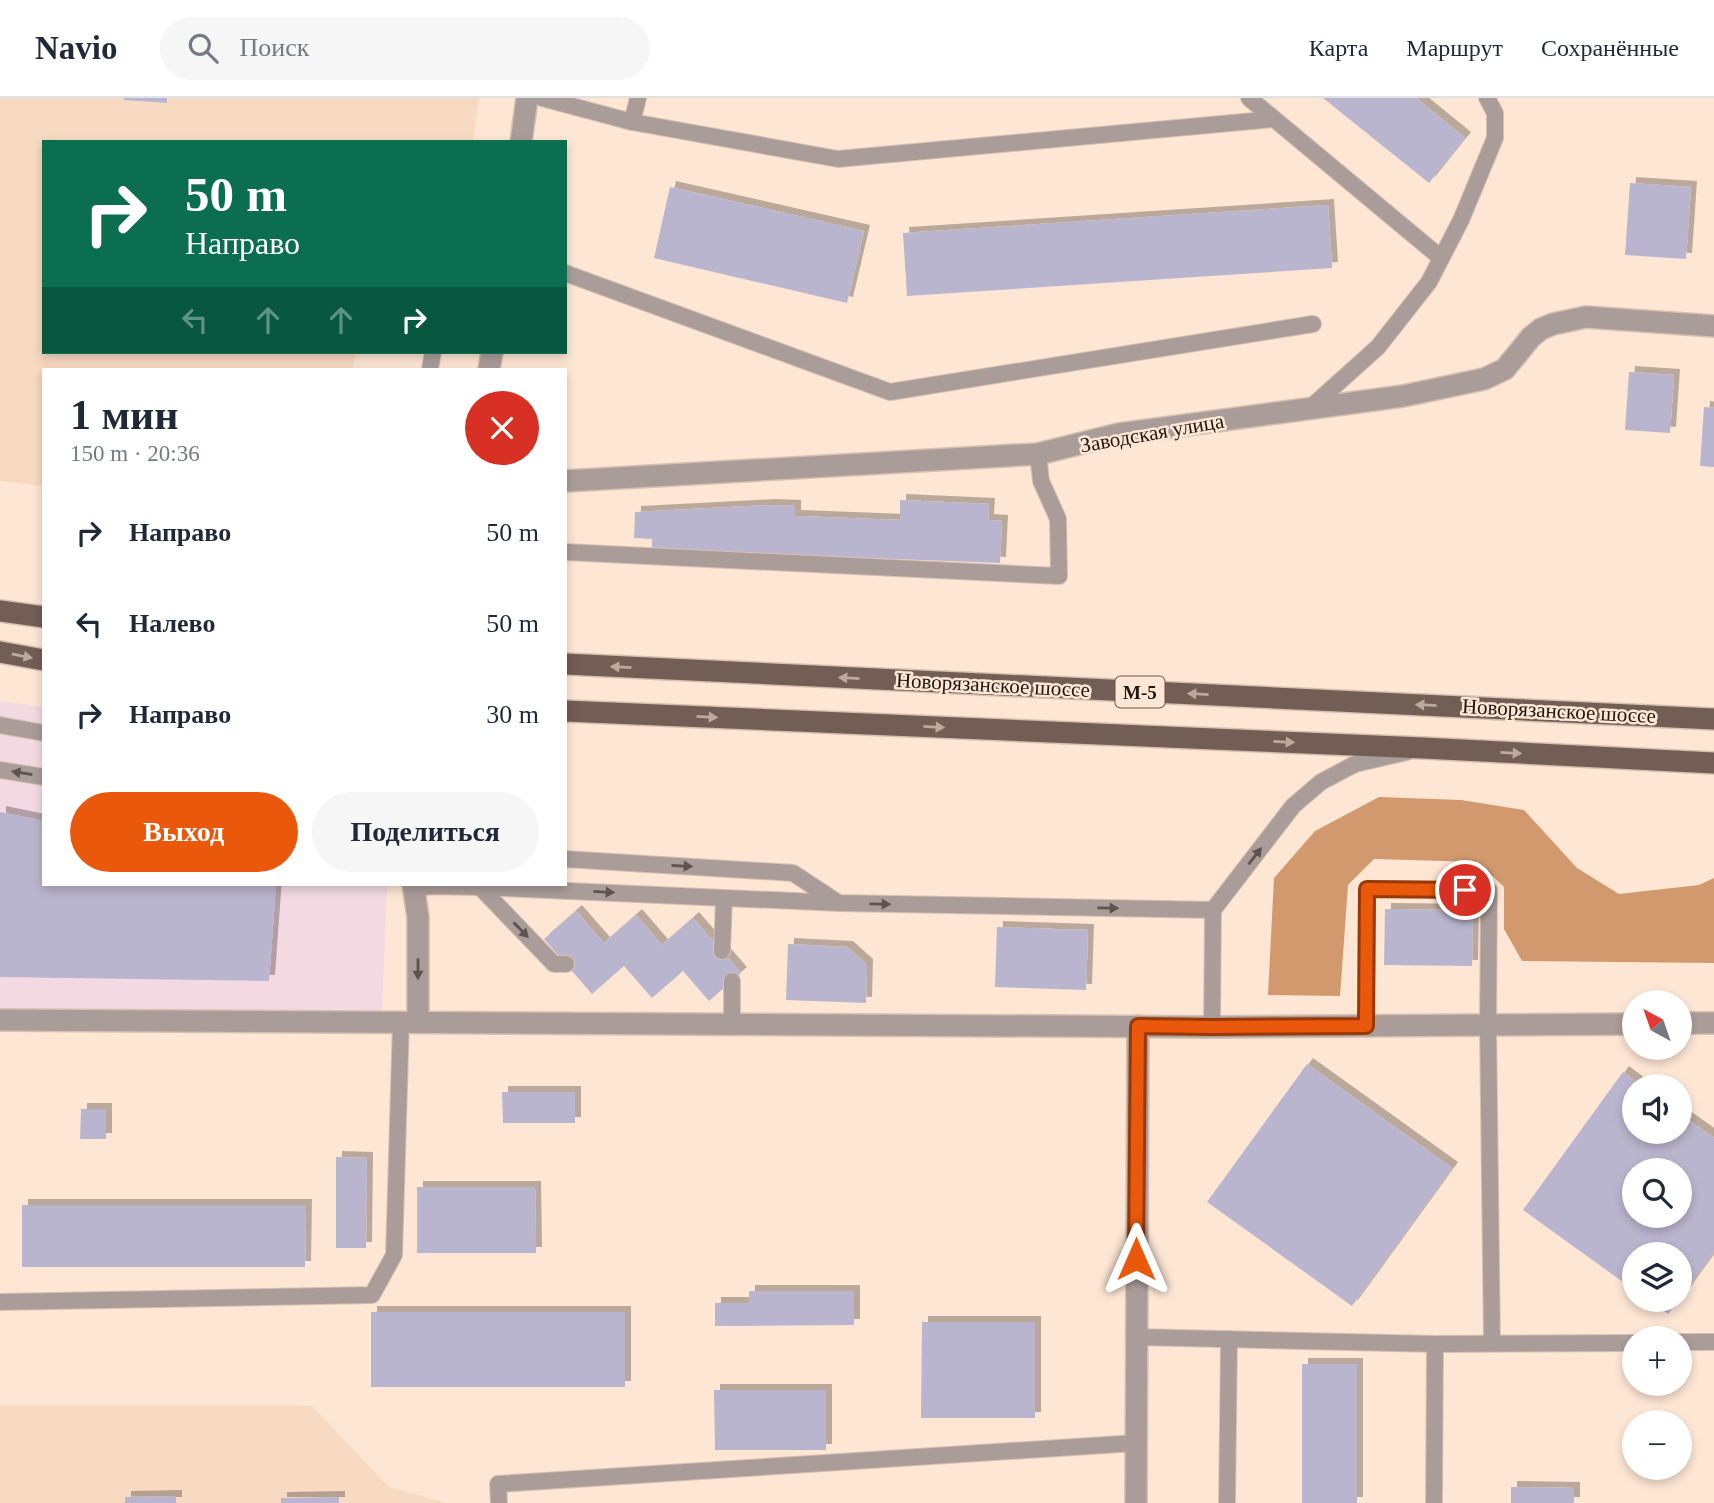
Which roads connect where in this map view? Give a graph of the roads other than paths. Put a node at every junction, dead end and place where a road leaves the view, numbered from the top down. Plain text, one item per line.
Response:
1 (527, 98) edge
2 (542, 98) edge
3 (638, 98) edge
4 (1249, 98) edge
5 (1487, 98) edge
6 (1274, 119) junction
7 (632, 122) junction
8 (521, 140) edge
9 (1441, 258) junction
10 (567, 274) edge
11 (1313, 324) dead end
12 (1714, 326) edge
13 (1309, 409) junction
14 (1038, 454) junction
15 (567, 481) edge
16 (567, 552) edge
17 (0, 611) edge
18 (42, 617) edge
19 (0, 652) edge
20 (42, 660) edge
21 (567, 664) edge
22 (567, 710) edge
23 (1714, 719) edge
24 (0, 725) edge
25 (42, 733) edge
26 (1423, 748) junction
27 (1714, 763) edge
28 (0, 770) edge
29 (42, 777) edge
30 (567, 859) edge
31 (414, 886) edge
32 (433, 886) edge
33 (481, 886) edge
34 (499, 886) edge
35 (724, 898) junction
36 (839, 903) junction
37 (1213, 910) junction
38 (722, 951) dead end
39 (566, 964) dead end
40 (732, 981) dead end
41 (0, 1020) edge
42 (409, 1021) junction
43 (732, 1023) junction
44 (1692, 1023) edge
45 (1714, 1023) edge
46 (1622, 1024) edge
47 (1488, 1025) junction
48 (1138, 1026) junction
49 (1366, 1026) junction
50 (1212, 1027) junction
51 (0, 1302) edge
52 (1136, 1337) junction
53 (1229, 1339) junction
54 (1692, 1342) edge
55 (1714, 1342) edge
56 (1492, 1343) junction
57 (1622, 1343) edge
58 (1435, 1344) junction
59 (1136, 1443) junction
60 (499, 1503) edge
61 (1136, 1503) edge
62 (1227, 1503) edge
63 (1434, 1503) edge

1 - 8 street
2 - 7 lane
3 - 7 lane
4 - 6 lane
5 - 9 lane
6 - 7 lane
6 - 9 lane
9 - 13 lane
10 - 11 lane
12 - 13 street, Заводская улица
13 - 14 street, Заводская улица
14 - 15 street, Заводская улица
14 - 16 lane
17 - 18 main road
19 -> 20 main road
23 -> 21 main road, Новорязанское шоссе / М-5
22 -> 26 main road, Новорязанское шоссе / М-5
24 - 25 lane
26 -> 27 main road, Новорязанское шоссе / М-5
37 -> 26 lane
29 -> 28 lane
30 -> 36 lane
31 - 32 lane
31 -> 42 street
33 -> 39 lane
34 -> 35 lane
35 - 36 lane
35 - 38 lane
36 -> 37 lane
37 - 50 lane
40 - 43 lane
41 - 42 street
42 - 43 street
42 - 51 lane
43 - 48 street
44 - 45 street
46 - 47 street
47 - 49 street
47 - 49 lane
47 - 56 lane
48 - 50 street
48 - 52 street
49 - 50 street
52 - 53 lane
52 - 59 street
53 - 58 lane
53 - 62 lane
54 - 55 lane
56 - 57 lane
56 - 58 lane
58 - 63 lane
59 - 60 lane
59 - 61 street

